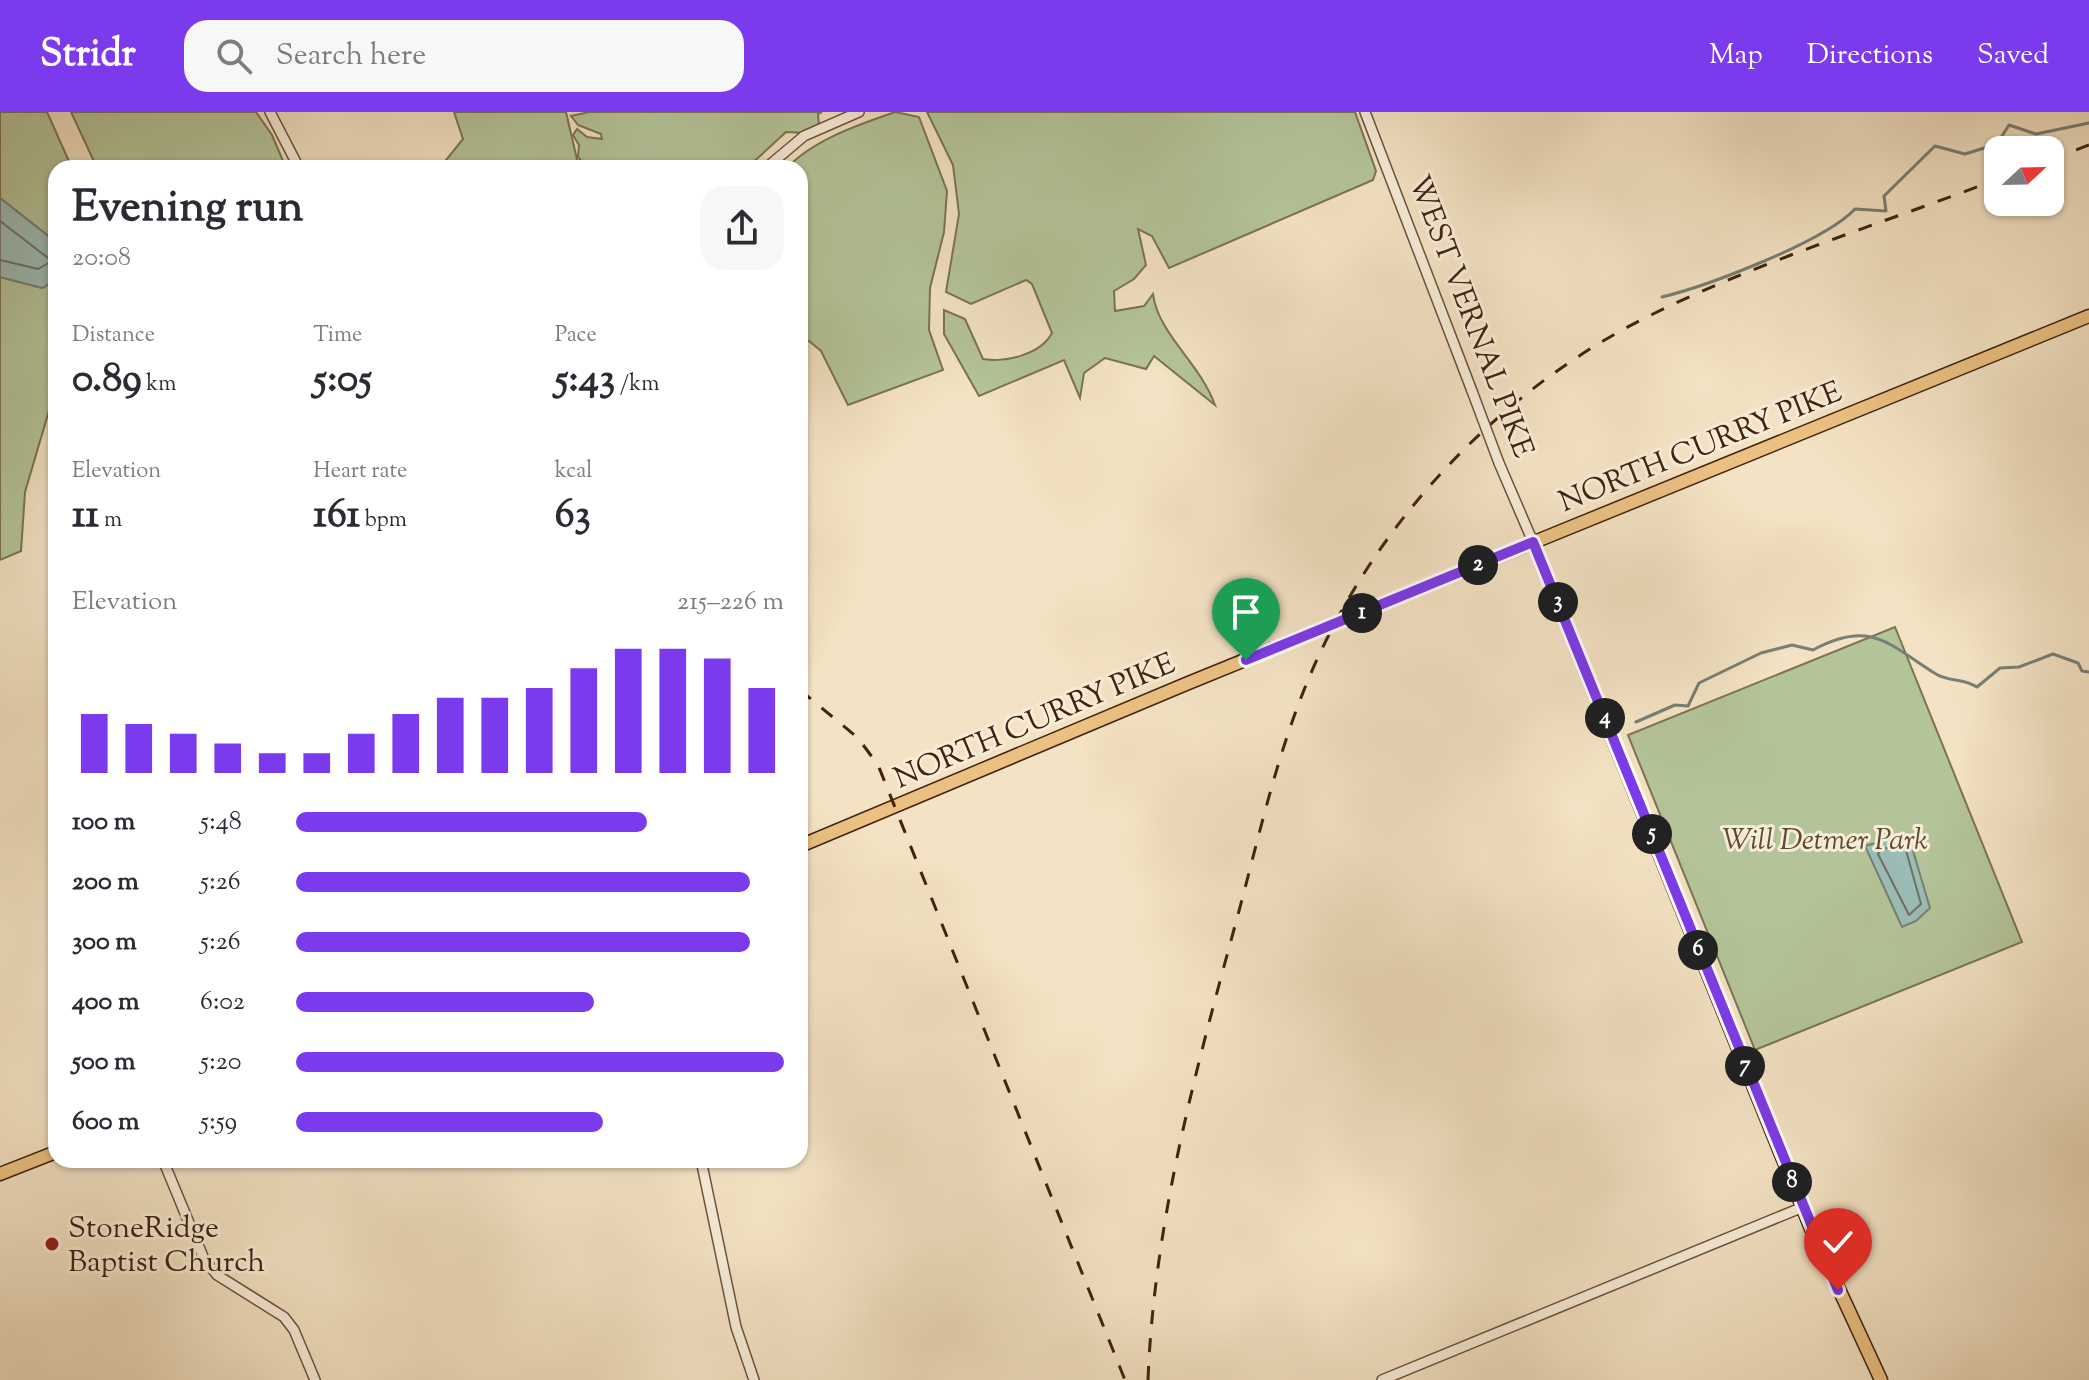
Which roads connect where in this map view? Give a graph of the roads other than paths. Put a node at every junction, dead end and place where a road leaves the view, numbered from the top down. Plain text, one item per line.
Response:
1 (270, 112) edge
2 (859, 112) edge
3 (1365, 112) edge
4 (295, 160) edge
5 (776, 160) edge
6 (2089, 316) edge
7 (1533, 542) junction
8 (808, 843) edge
9 (48, 1155) edge
10 (166, 1168) edge
11 (703, 1168) edge
12 (0, 1174) edge
13 (1803, 1207) junction
14 (315, 1380) edge
15 (754, 1380) edge
16 (1382, 1380) edge
17 (1881, 1380) edge

1 - 4 street
2 - 5 street
3 - 7 street, WEST VERNAL PIKE, bridge
6 - 7 main road, NORTH CURRY PIKE
7 - 8 main road, NORTH CURRY PIKE
7 - 13 main road, WEST VERNAL PIKE
9 - 12 main road
10 - 14 street
11 - 15 street
13 - 16 street
13 - 17 main road, WEST VERNAL PIKE

